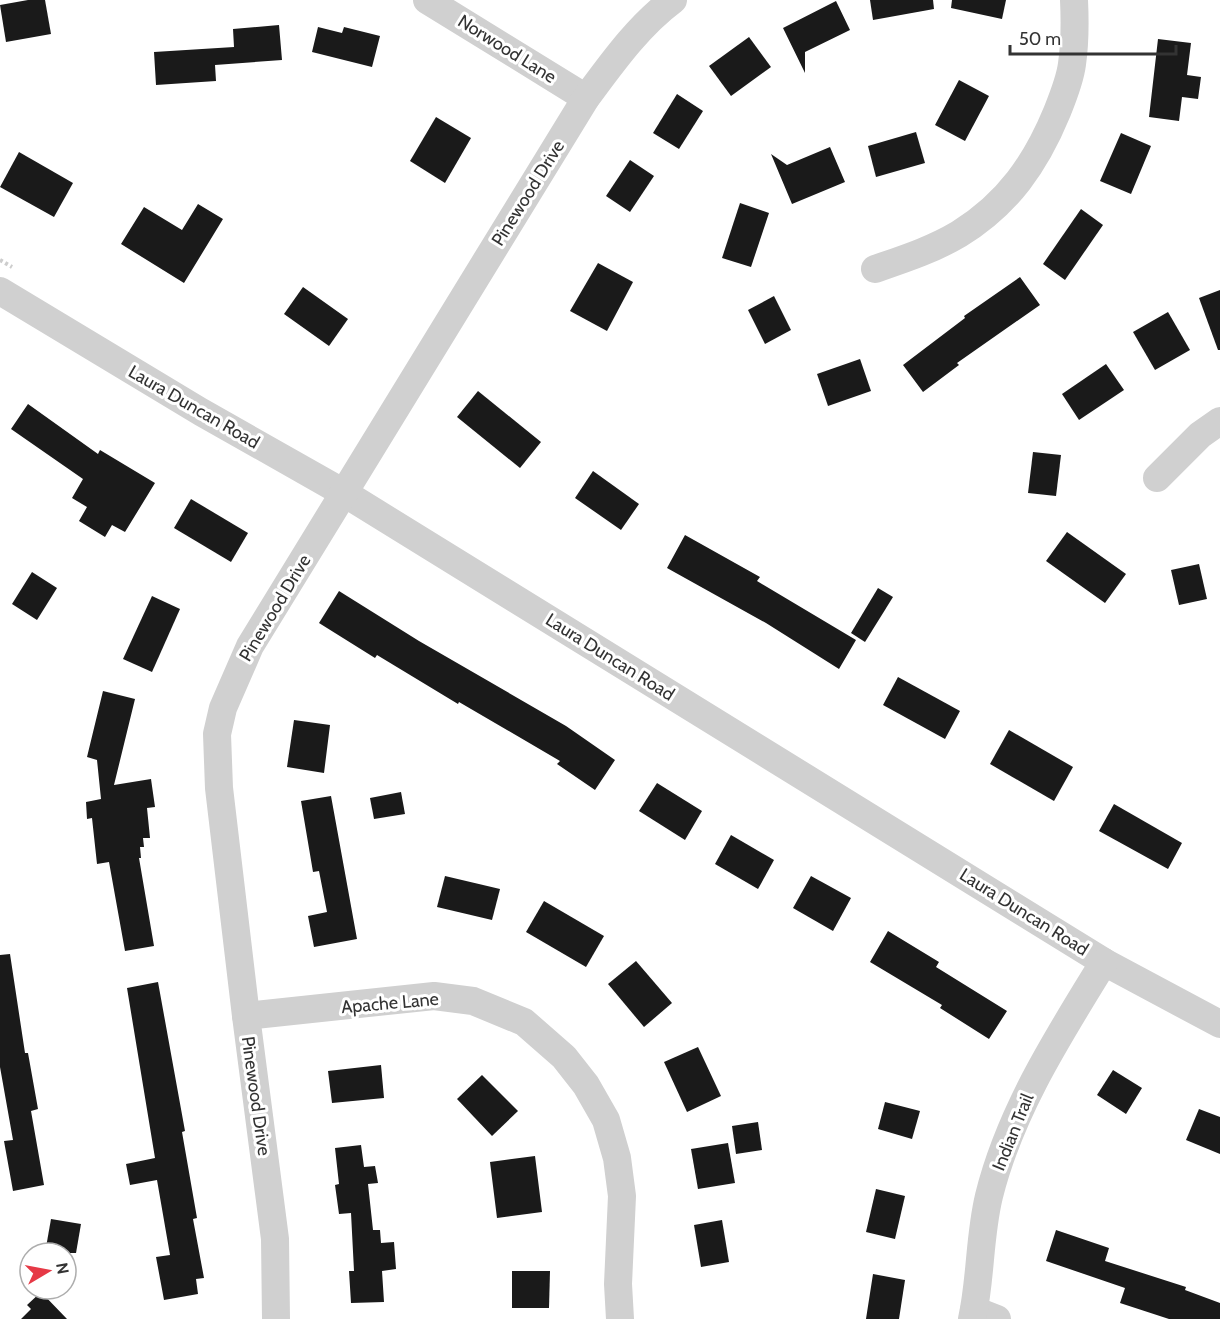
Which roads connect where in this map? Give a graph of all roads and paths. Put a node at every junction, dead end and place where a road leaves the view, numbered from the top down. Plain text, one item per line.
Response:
1 (427, 0) edge
2 (673, 0) edge
3 (1074, 0) edge
4 (586, 98) junction
5 (874, 269) dead end
6 (0, 291) edge
7 (1220, 421) edge
8 (1157, 478) dead end
9 (344, 493) junction
10 (1104, 962) junction
11 (246, 1016) junction
12 (1220, 1024) edge
13 (981, 1316) edge
14 (276, 1319) edge
15 (620, 1319) edge

1 - 4 street, Norwood Lane
2 - 4 street, Pinewood Drive
3 - 5 street
4 - 9 street, Pinewood Drive
6 - 9 street, Laura Duncan Road
7 - 8 street
9 - 10 street, Laura Duncan Road
9 - 11 street, Pinewood Drive
10 - 12 street, Laura Duncan Road
10 - 13 street, Indian Trail
11 - 14 street, Pinewood Drive
11 - 15 street, Apache Lane

